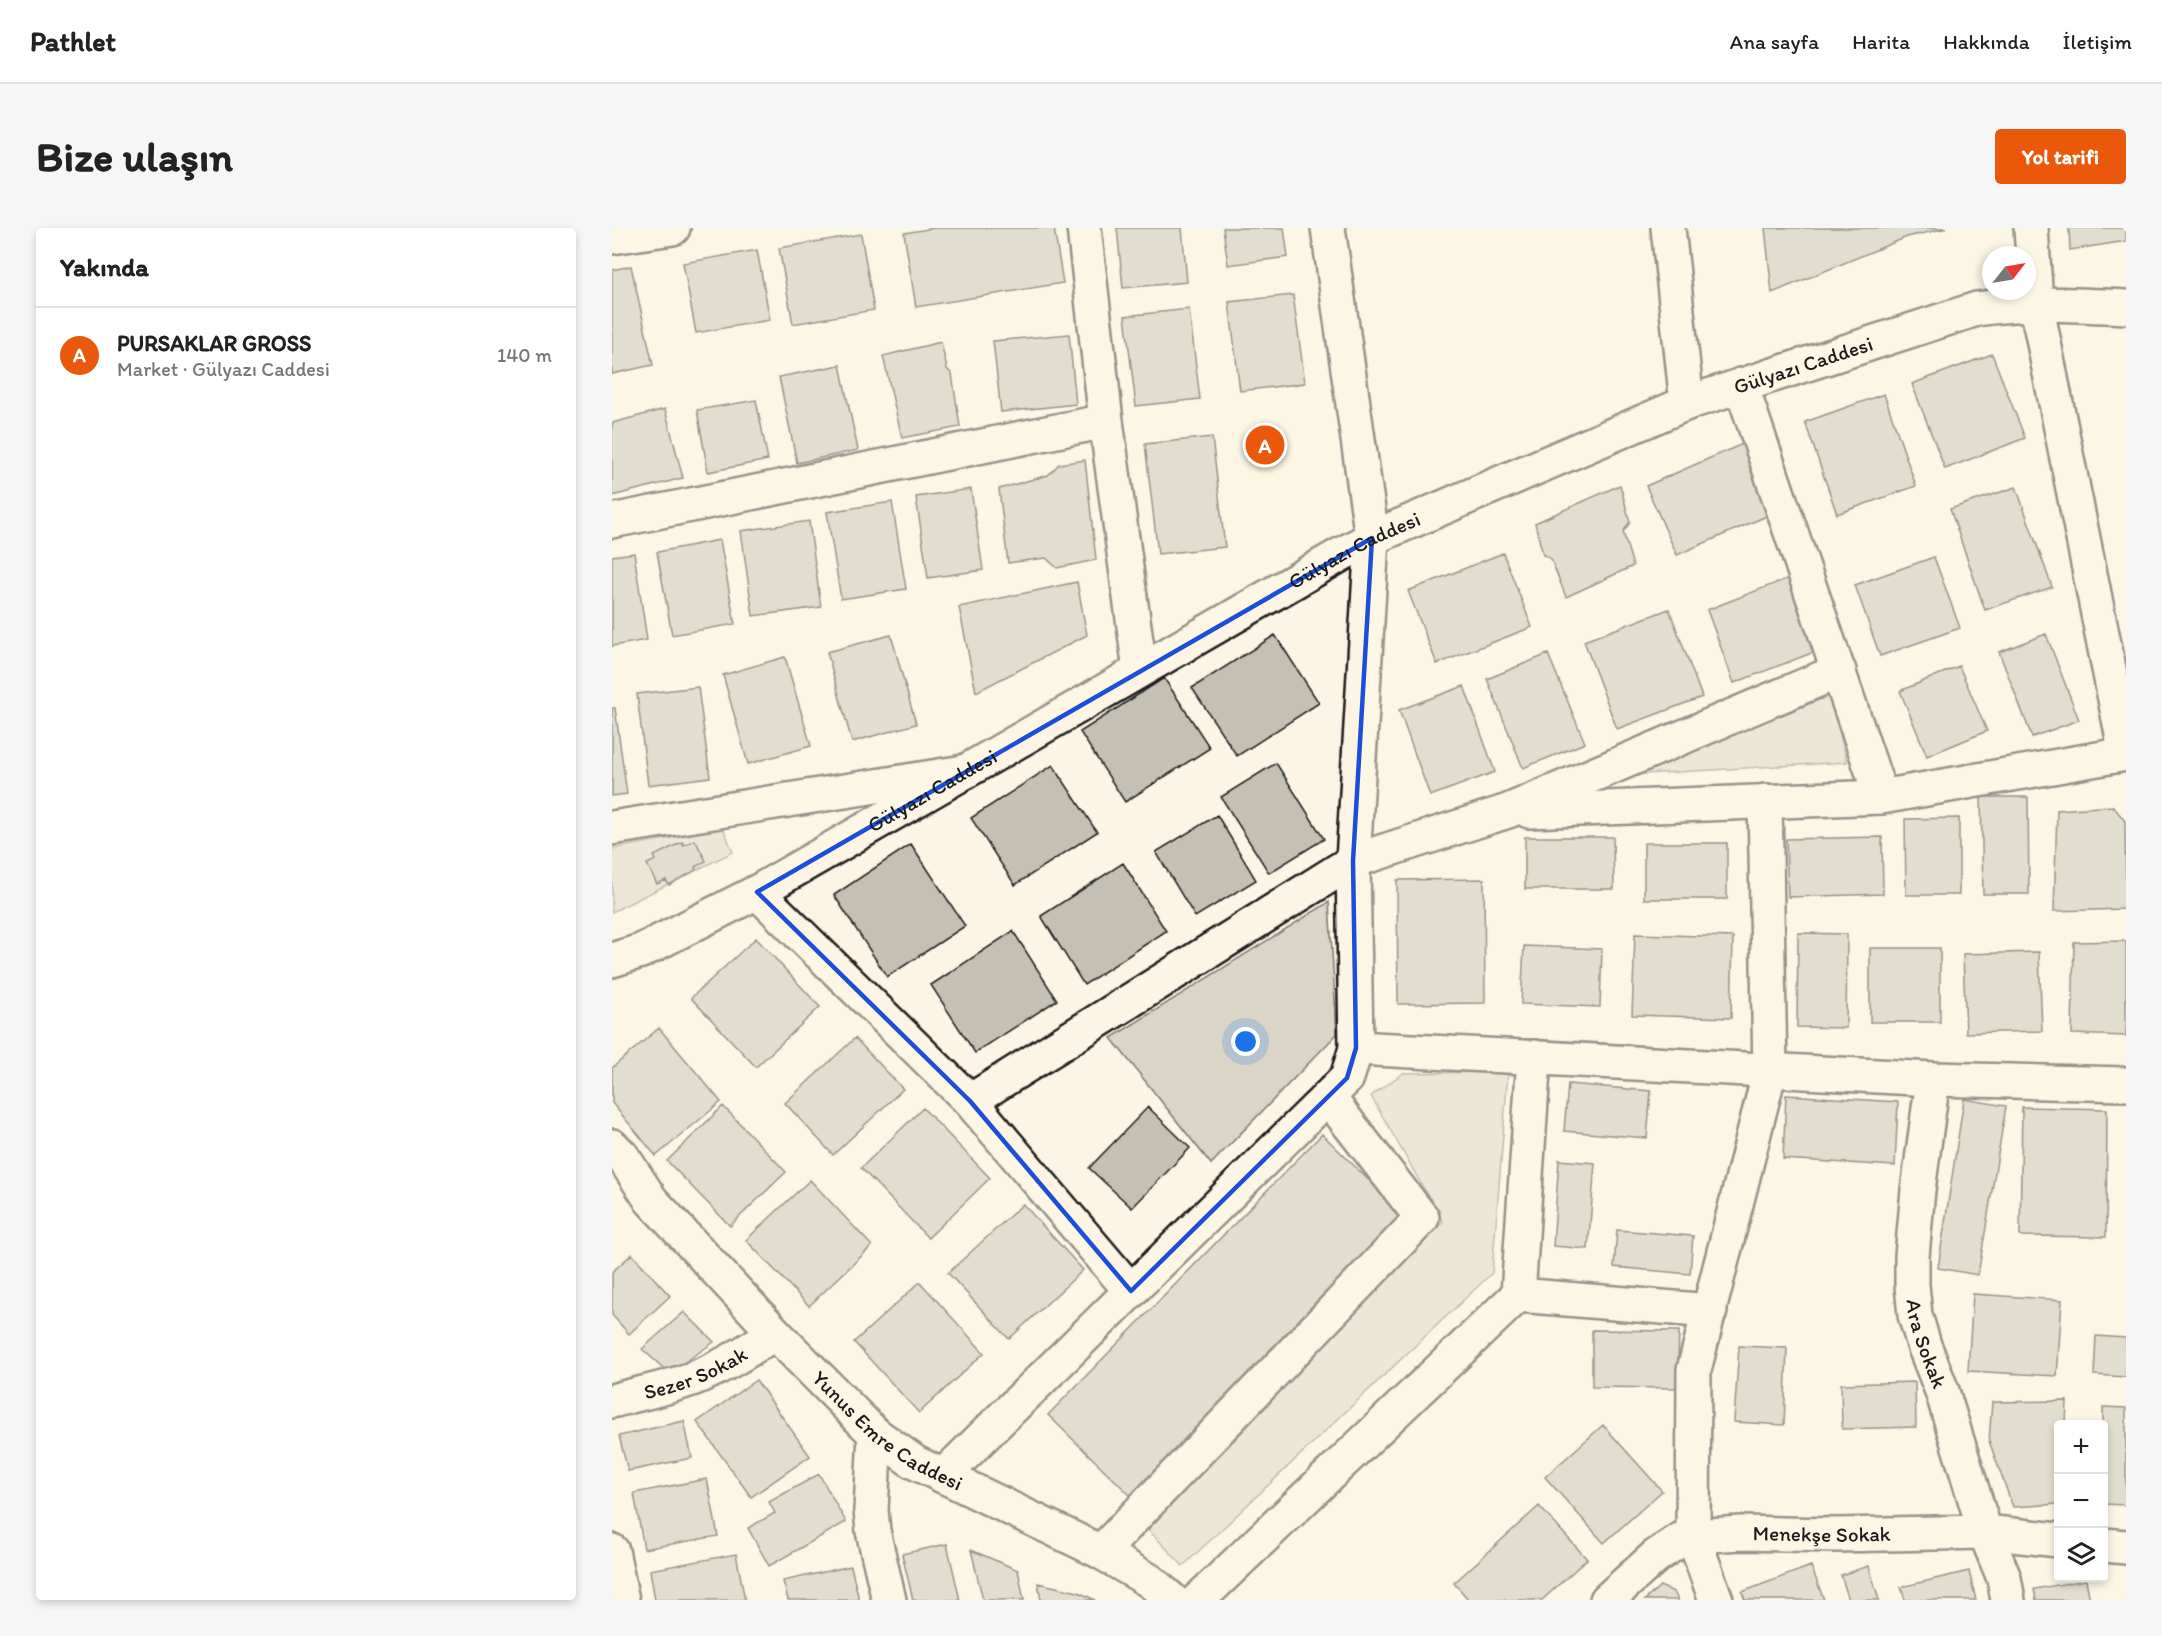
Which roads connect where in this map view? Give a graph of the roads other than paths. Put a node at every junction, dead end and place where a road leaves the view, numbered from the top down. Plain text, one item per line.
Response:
1 (673, 228) edge
2 (1084, 228) edge
3 (1328, 228) edge
4 (1668, 228) edge
5 (2031, 228) edge
6 (612, 237) edge
7 (2036, 303) junction
8 (2126, 307) edge
9 (1742, 385) junction
10 (1687, 403) junction
11 (1106, 421) junction
12 (612, 521) edge
13 (1372, 538) junction
14 (2118, 666) edge
15 (1140, 670) junction
16 (1839, 671) junction
17 (2126, 754) edge
18 (964, 772) junction
19 (1881, 797) junction
20 (1765, 801) junction
21 (1508, 811) junction
22 (612, 828) edge
23 (1353, 861) junction
24 (757, 892) junction
25 (626, 955) edge
26 (612, 985) edge
27 (1356, 1048) junction
28 (1534, 1057) junction
29 (1770, 1070) junction
30 (1933, 1079) junction
31 (2126, 1084) edge
32 (1328, 1097) junction
33 (970, 1101) junction
34 (612, 1146) edge
35 (612, 1175) edge
36 (651, 1200) junction
37 (1131, 1291) junction
38 (1518, 1295) junction
39 (1710, 1311) junction
40 (775, 1333) junction
41 (612, 1401) edge
42 (875, 1434) junction
43 (943, 1476) junction
44 (1985, 1532) junction
45 (1693, 1536) junction
46 (2054, 1540) edge
47 (2108, 1545) edge
48 (2126, 1547) edge
49 (612, 1551) edge
50 (1101, 1552) junction
51 (622, 1600) edge
52 (889, 1600) edge
53 (1172, 1600) edge
54 (1198, 1600) edge
55 (1607, 1600) edge
56 (1716, 1600) edge
57 (2008, 1600) edge

1 - 6 street
2 - 11 street
3 - 13 street
4 - 10 street
5 - 7 street
7 - 8 street, Gülyazı Caddesi
7 - 9 street, Gülyazı Caddesi
7 - 14 street
9 - 10 street, Gülyazı Caddesi
9 - 16 street
10 - 13 street, Gülyazı Caddesi
11 - 12 street
11 - 15 street
13 - 15 street, Gülyazı Caddesi
13 - 23 street
14 - 17 street
15 - 18 street, Gülyazı Caddesi
16 - 19 street
16 - 21 street
17 - 19 street
18 - 22 street
18 - 24 street, Gülyazı Caddesi
19 - 20 street
20 - 21 street
20 - 29 street
21 - 23 street
23 - 27 street
23 - 33 street
24 - 25 street, Gülyazı Caddesi
24 - 33 street
25 - 26 street
27 - 28 street
27 - 32 street
28 - 29 street
28 - 38 street
29 - 30 street
29 - 39 street
30 - 31 street
30 - 44 street, Ara Sokak
32 - 37 street
32 - 50 street
33 - 37 street
34 - 36 street
35 - 36 street
36 - 40 street, Yunus Emre Caddesi
37 - 43 street
38 - 39 street
38 - 54 street
39 - 45 street
40 - 41 street, Sezer Sokak
40 - 42 street, Yunus Emre Caddesi
42 - 43 street, Yunus Emre Caddesi
42 - 52 street
43 - 50 street, Yunus Emre Caddesi
44 - 45 street, Menekşe Sokak
44 - 46 street, Menekşe Sokak
44 - 57 street, Ara Sokak
45 - 55 street, Menekşe Sokak
45 - 56 street
47 - 48 street
49 - 51 street
50 - 53 street, Yunus Emre Caddesi

